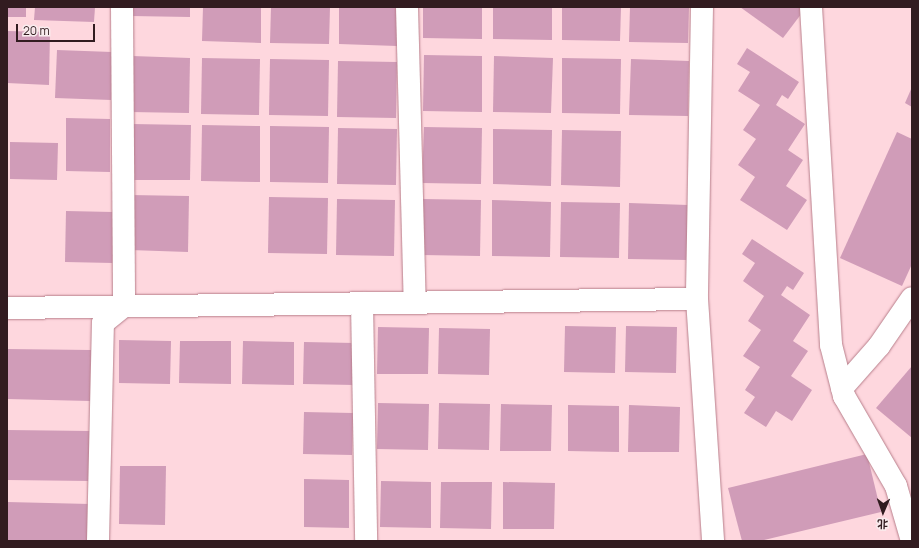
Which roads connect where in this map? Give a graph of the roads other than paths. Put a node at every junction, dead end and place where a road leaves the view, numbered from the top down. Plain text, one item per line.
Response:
1 (122, 7) edge
2 (407, 7) edge
3 (702, 7) edge
4 (811, 7) edge
5 (912, 298) edge
6 (697, 299) junction
7 (362, 302) junction
8 (415, 303) junction
9 (124, 306) junction
10 (7, 308) edge
11 (842, 388) junction
12 (98, 541) edge
13 (366, 541) edge
14 (713, 541) edge
15 (912, 541) edge

1 - 9 street
2 - 8 street
3 - 6 street
4 - 11 street
5 - 11 street
6 - 8 street
6 - 14 street
7 - 8 street
7 - 9 street
7 - 13 street
9 - 10 street
9 - 12 street
11 - 15 street

